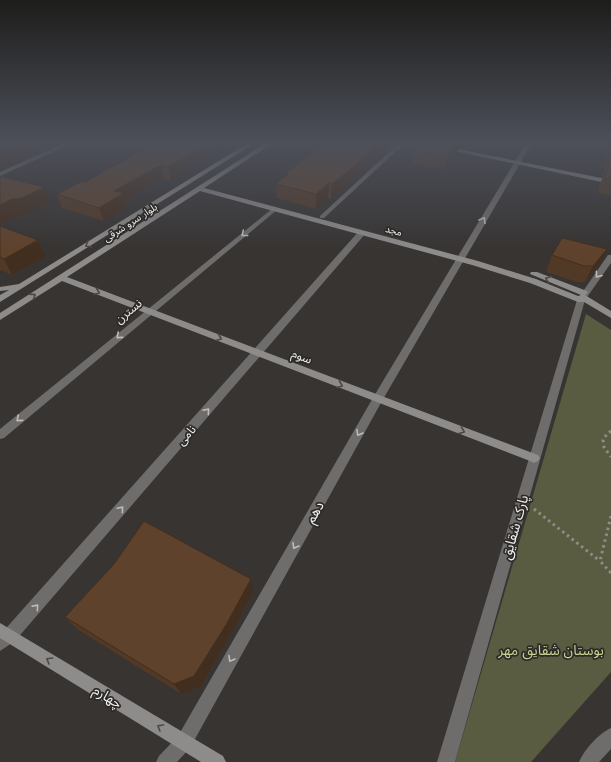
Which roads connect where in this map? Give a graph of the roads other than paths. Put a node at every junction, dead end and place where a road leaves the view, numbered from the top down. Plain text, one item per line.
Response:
1 (195, 179) edge
2 (215, 179) edge
3 (364, 179) edge
4 (508, 179) edge
5 (593, 179) edge
6 (611, 182) edge
7 (201, 188) junction
8 (277, 208) junction
9 (320, 219) junction
10 (364, 231) junction
11 (462, 256) junction
12 (611, 257) edge
13 (61, 278) junction
14 (24, 285) junction
15 (0, 289) edge
16 (582, 297) junction
17 (0, 299) edge
18 (149, 312) junction
19 (611, 315) edge
20 (1, 316) edge
21 (257, 353) junction
22 (378, 399) junction
23 (0, 435) edge
24 (534, 458) junction
25 (3, 637) edge
26 (611, 736) edge
27 (184, 742) junction
28 (165, 762) edge
29 (217, 762) edge
30 (446, 762) edge
31 (588, 762) edge

1 -> 14 street, بلوار سرو شرقی
2 - 7 street, بلوار سرو شرقی
3 - 9 street
11 -> 4 street, دهم
5 - 6 street
7 - 8 street, مجد
7 - 13 street, بلوار سرو شرقی
8 - 9 street, مجد
8 -> 18 street, نسترن
9 - 10 street, مجد
10 - 11 street, مجد
10 - 21 street, نامی
11 - 16 street, مجد
11 - 22 street, دهم
12 -> 16 street
13 -> 18 street, سوم
20 -> 13 street, بلوار سرو شرقی
14 - 15 street
14 - 17 street, بلوار سرو شرقی
16 - 19 street, مجد
16 - 24 street, پارک شقایق
18 -> 21 street, سوم
18 -> 23 street, نسترن
21 -> 22 street, سوم
25 -> 21 street, نامی
22 -> 24 street, سوم
22 -> 27 street, دهم
24 - 30 street, پارک شقایق
27 -> 25 street, چهارم
26 - 31 street
27 - 28 street, دهم
27 - 29 street, چهارم

